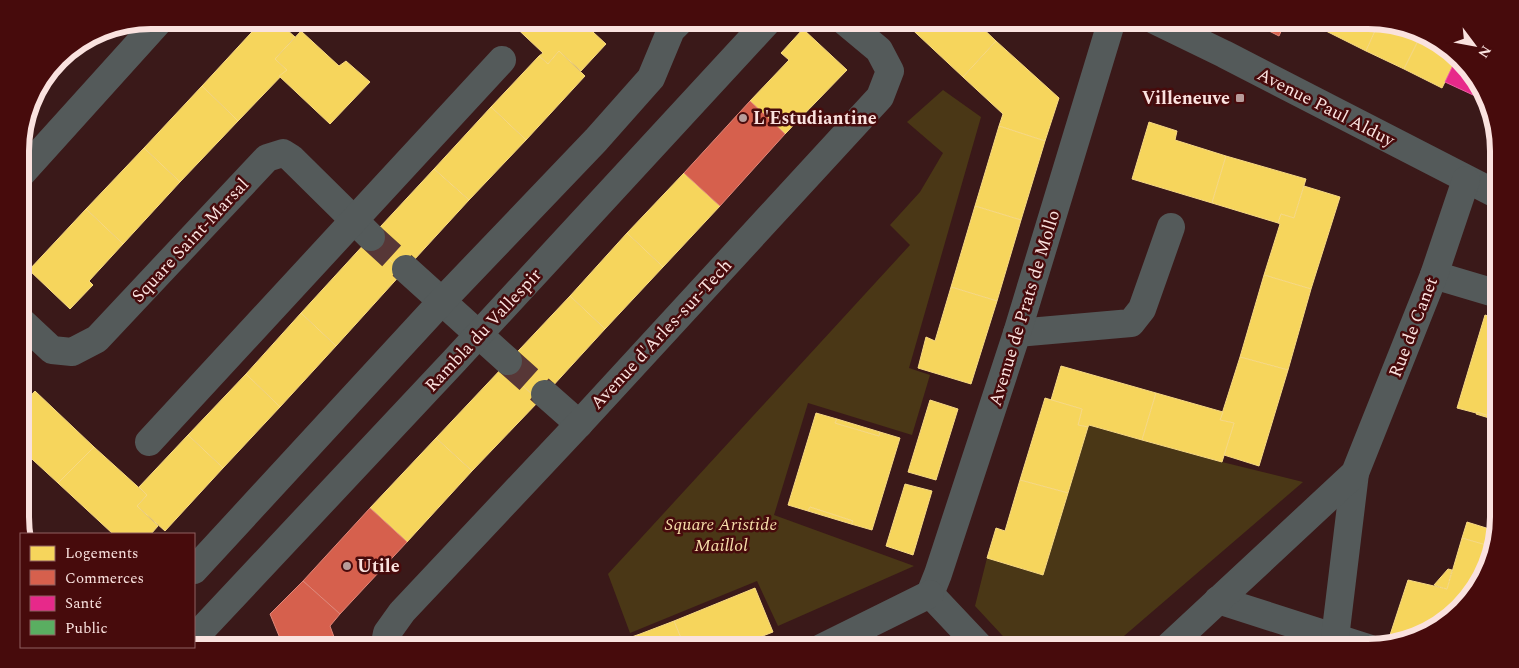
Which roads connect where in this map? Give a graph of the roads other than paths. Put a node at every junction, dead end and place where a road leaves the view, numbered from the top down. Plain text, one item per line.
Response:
1 (152, 29) edge
2 (669, 29) edge
3 (761, 29) edge
4 (854, 29) edge
5 (1109, 29) edge
6 (1173, 29) edge
7 (502, 60) dead end
8 (29, 165) edge
9 (1466, 180) junction
10 (1490, 191) edge
11 (1171, 227) dead end
12 (362, 229) junction
13 (406, 269) tunnel mouth
14 (1434, 275) junction
15 (1490, 292) edge
16 (442, 301) junction
17 (29, 328) edge
18 (1017, 333) junction
19 (479, 334) junction
20 (508, 361) tunnel mouth
21 (545, 394) tunnel mouth
22 (579, 424) junction
23 (149, 442) dead end
24 (1356, 474) junction
25 (195, 569) edge
26 (930, 594) junction
27 (1218, 600) junction
28 (195, 637) edge
29 (1335, 638) junction
30 (386, 639) edge
31 (839, 639) edge
32 (972, 639) edge
33 (1177, 639) edge
34 (1338, 639) edge

1 - 8 street
2 - 16 street
3 - 19 street, Rambla du Vallespir
4 - 22 street, Avenue d'Arles-sur-Tech
5 - 18 street, Avenue de Prats de Mollo
6 - 9 street, Avenue Paul Alduy
7 - 12 street
9 - 10 street, Avenue Paul Alduy
9 - 14 street, Rue de Canet
11 - 18 street
12 - 17 street, Square Saint-Marsal
12 - 23 street
13 - 16 street
14 - 15 street
14 - 24 street, Rue de Canet
16 - 19 street
16 - 25 street
18 - 26 street, Avenue de Prats de Mollo
19 - 20 street
19 - 28 street, Rambla du Vallespir
21 - 22 street
22 - 30 street, Avenue d'Arles-sur-Tech
24 - 27 street, Rue de Canet
24 - 29 street, Rue de Canet
26 - 31 street
26 - 32 street
27 - 29 street
27 - 33 street, Rue de Canet
29 - 34 street

